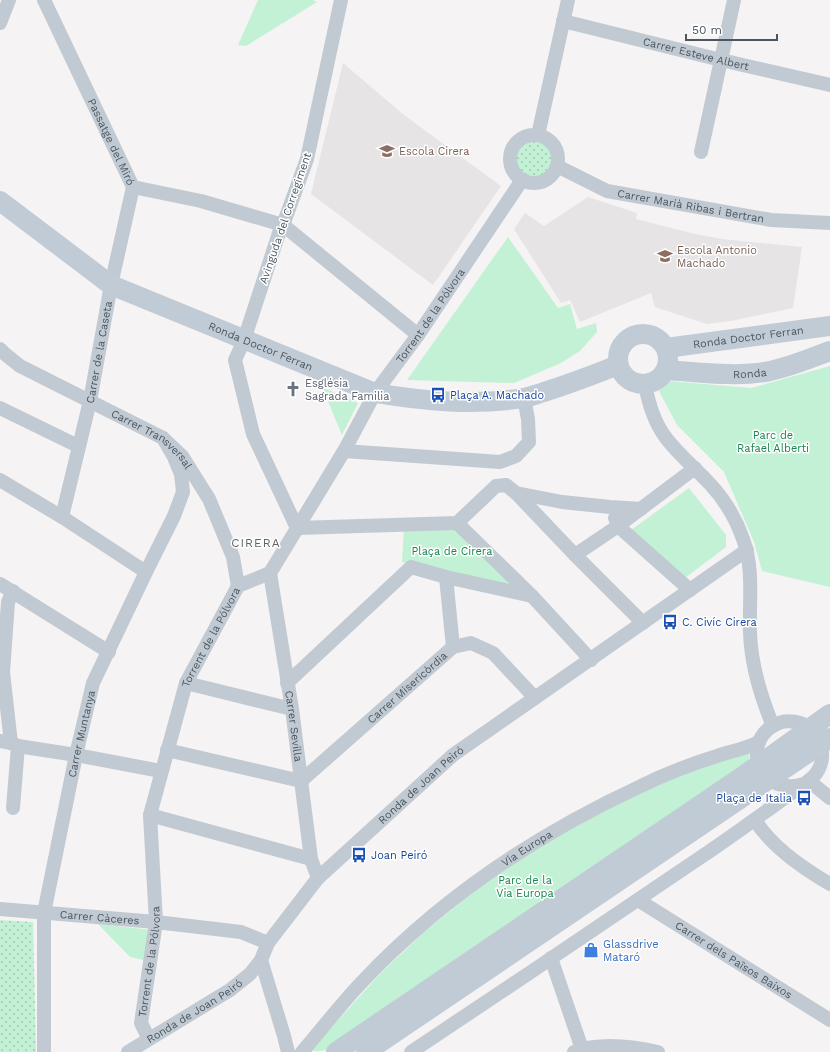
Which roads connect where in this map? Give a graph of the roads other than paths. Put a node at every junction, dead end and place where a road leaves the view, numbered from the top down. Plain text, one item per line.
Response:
1 (9, 0) edge
2 (44, 0) edge
3 (340, 0) edge
4 (568, 0) edge
5 (734, 0) edge
6 (563, 21) junction
7 (0, 23) edge
8 (721, 60) junction
9 (830, 85) edge
10 (538, 135) junction
11 (701, 152) dead end
12 (557, 166) junction
13 (522, 180) junction
14 (132, 187) junction
15 (0, 201) edge
16 (830, 223) edge
17 (283, 225) junction
18 (111, 285) junction
19 (830, 326) edge
20 (418, 335) junction
21 (244, 340) junction
22 (666, 348) junction
23 (0, 349) edge
24 (830, 351) edge
25 (618, 364) junction
26 (666, 370) junction
27 (645, 385) junction
28 (375, 393) junction
29 (524, 398) junction
30 (90, 401) junction
31 (0, 408) edge
32 (162, 438) junction
33 (78, 446) junction
34 (344, 451) junction
35 (694, 468) junction
36 (0, 480) edge
37 (511, 489) junction
38 (610, 507) junction
39 (641, 508) junction
40 (62, 518) junction
41 (457, 523) junction
42 (618, 526) junction
43 (297, 528) junction
44 (747, 550) junction
45 (575, 555) junction
46 (146, 572) junction
47 (270, 573) junction
48 (446, 577) junction
49 (0, 584) edge
50 (238, 586) junction
51 (690, 590) junction
52 (13, 591) junction
53 (532, 596) junction
54 (643, 623) junction
55 (453, 647) junction
56 (108, 652) junction
57 (591, 660) junction
58 (186, 683) junction
59 (287, 683) junction
60 (535, 698) junction
61 (292, 709) junction
62 (830, 714) edge
63 (773, 726) junction
64 (820, 737) edge
65 (759, 742) junction
66 (10, 743) edge
67 (167, 750) junction
68 (76, 755) junction
69 (161, 772) junction
70 (764, 772) junction
71 (301, 781) junction
72 (807, 782) junction
73 (830, 798) edge
74 (13, 808) dead end
75 (150, 815) junction
76 (755, 820) junction
77 (311, 859) junction
78 (318, 878) junction
79 (830, 884) edge
80 (638, 900) junction
81 (0, 909) edge
82 (44, 913) junction
83 (156, 922) junction
84 (268, 943) junction
85 (551, 958) junction
86 (261, 960) junction
87 (830, 1020) edge
88 (149, 1039) junction
89 (578, 1050) edge
90 (44, 1052) edge
91 (128, 1052) edge
92 (288, 1052) edge
93 (302, 1052) edge
94 (336, 1052) edge
95 (366, 1052) edge
96 (411, 1052) edge
97 (658, 1052) edge

1 - 7 street
2 - 14 street, Passatge del Miró
3 - 17 street, Avinguda del Corregiment
4 - 6 street
5 - 8 street
6 - 8 street, Carrer Esteve Albert
6 - 10 street
8 - 9 street, Carrer Esteve Albert
8 - 11 street
10 - 12 street
10 - 13 street
12 - 13 street
12 - 16 street, Carrer Marià Ribas i Bertran
13 - 20 street, Torrent de la Pólvora
14 - 17 street, Passatge del Miró
14 - 18 street, Carrer de la Caseta
15 - 18 street, Ronda Doctor Ferran
17 - 20 street
17 - 21 street, Avinguda del Corregiment
18 - 21 street, Ronda Doctor Ferran
18 - 30 street, Carrer de la Caseta
19 - 22 street, Ronda Doctor Ferran
20 - 28 street, Torrent de la Pólvora
21 - 28 street, Ronda Doctor Ferran
21 - 43 street, Avinguda del Corregiment
22 - 25 street
22 - 26 street
23 - 30 street, Carrer Transversal
24 - 26 street, Ronda
25 - 27 street
25 - 29 street, Ronda Doctor Ferran
26 - 27 street
27 - 35 street
28 - 29 street, Ronda Doctor Ferran
28 - 34 street, Torrent de la Pólvora
29 - 34 street
30 - 32 street, Carrer Transversal
30 - 33 street, Carrer de la Caseta
31 - 33 street
32 - 46 street, Carrer Muntanya
32 - 50 street, Carrer Transversal
33 - 40 street, Carrer de la Caseta
34 - 43 street, Torrent de la Pólvora
35 - 39 street
35 - 44 street
36 - 40 street
37 - 38 street
37 - 41 street
37 - 45 street
38 - 39 street
38 - 42 street
39 - 42 street
40 - 46 street
41 - 43 street
41 - 53 street
42 - 45 street
42 - 51 street
43 - 47 street, Torrent de la Pólvora
44 - 51 street, Ronda de Joan Peiró
44 - 63 street
45 - 54 street
46 - 56 street, Carrer Muntanya
47 - 50 street, Torrent de la Pólvora
47 - 59 street, Carrer Sevilla
48 - 53 street
48 - 55 street
48 - 59 street
49 - 52 street
50 - 58 street, Torrent de la Pólvora
51 - 54 street, Ronda de Joan Peiró
52 - 56 street
52 - 66 street
53 - 57 street
54 - 57 street, Ronda de Joan Peiró
55 - 60 street, Carrer Misericòrdia
55 - 71 street, Carrer Misericòrdia
56 - 68 street, Carrer Muntanya
57 - 60 street, Ronda de Joan Peiró
58 - 61 street
58 - 67 street, Torrent de la Pólvora
59 - 61 street, Carrer Sevilla
60 - 78 street, Ronda de Joan Peiró
61 - 71 street, Carrer Sevilla
62 - 64 street
63 - 64 street
63 - 65 street, Via Europa
64 - 70 street
64 - 72 street
65 - 70 street
65 - 93 street, Via Europa
66 - 68 street
66 - 74 street
67 - 69 street, Torrent de la Pólvora
67 - 71 street
68 - 69 street
68 - 82 street, Carrer Muntanya
69 - 75 street, Torrent de la Pólvora
70 - 72 street
70 - 94 street
70 - 95 street
71 - 77 street, Carrer Sevilla
72 - 73 street
72 - 76 street
75 - 77 street
75 - 83 street, Torrent de la Pólvora
76 - 79 street
76 - 80 street
77 - 78 street, Carrer Sevilla
78 - 84 street, Ronda de Joan Peiró
80 - 85 street
80 - 87 street, Carrer dels Països Baixos
81 - 82 street, Carrer Càceres
82 - 83 street, Carrer Càceres
82 - 90 street, Carrer Muntanya
83 - 84 street, Carrer Càceres
83 - 88 street, Torrent de la Pólvora
84 - 86 street, Ronda de Joan Peiró
85 - 89 street
85 - 96 street
86 - 88 street, Ronda de Joan Peiró
86 - 92 street
88 - 91 street, Ronda de Joan Peiró
89 - 97 street

